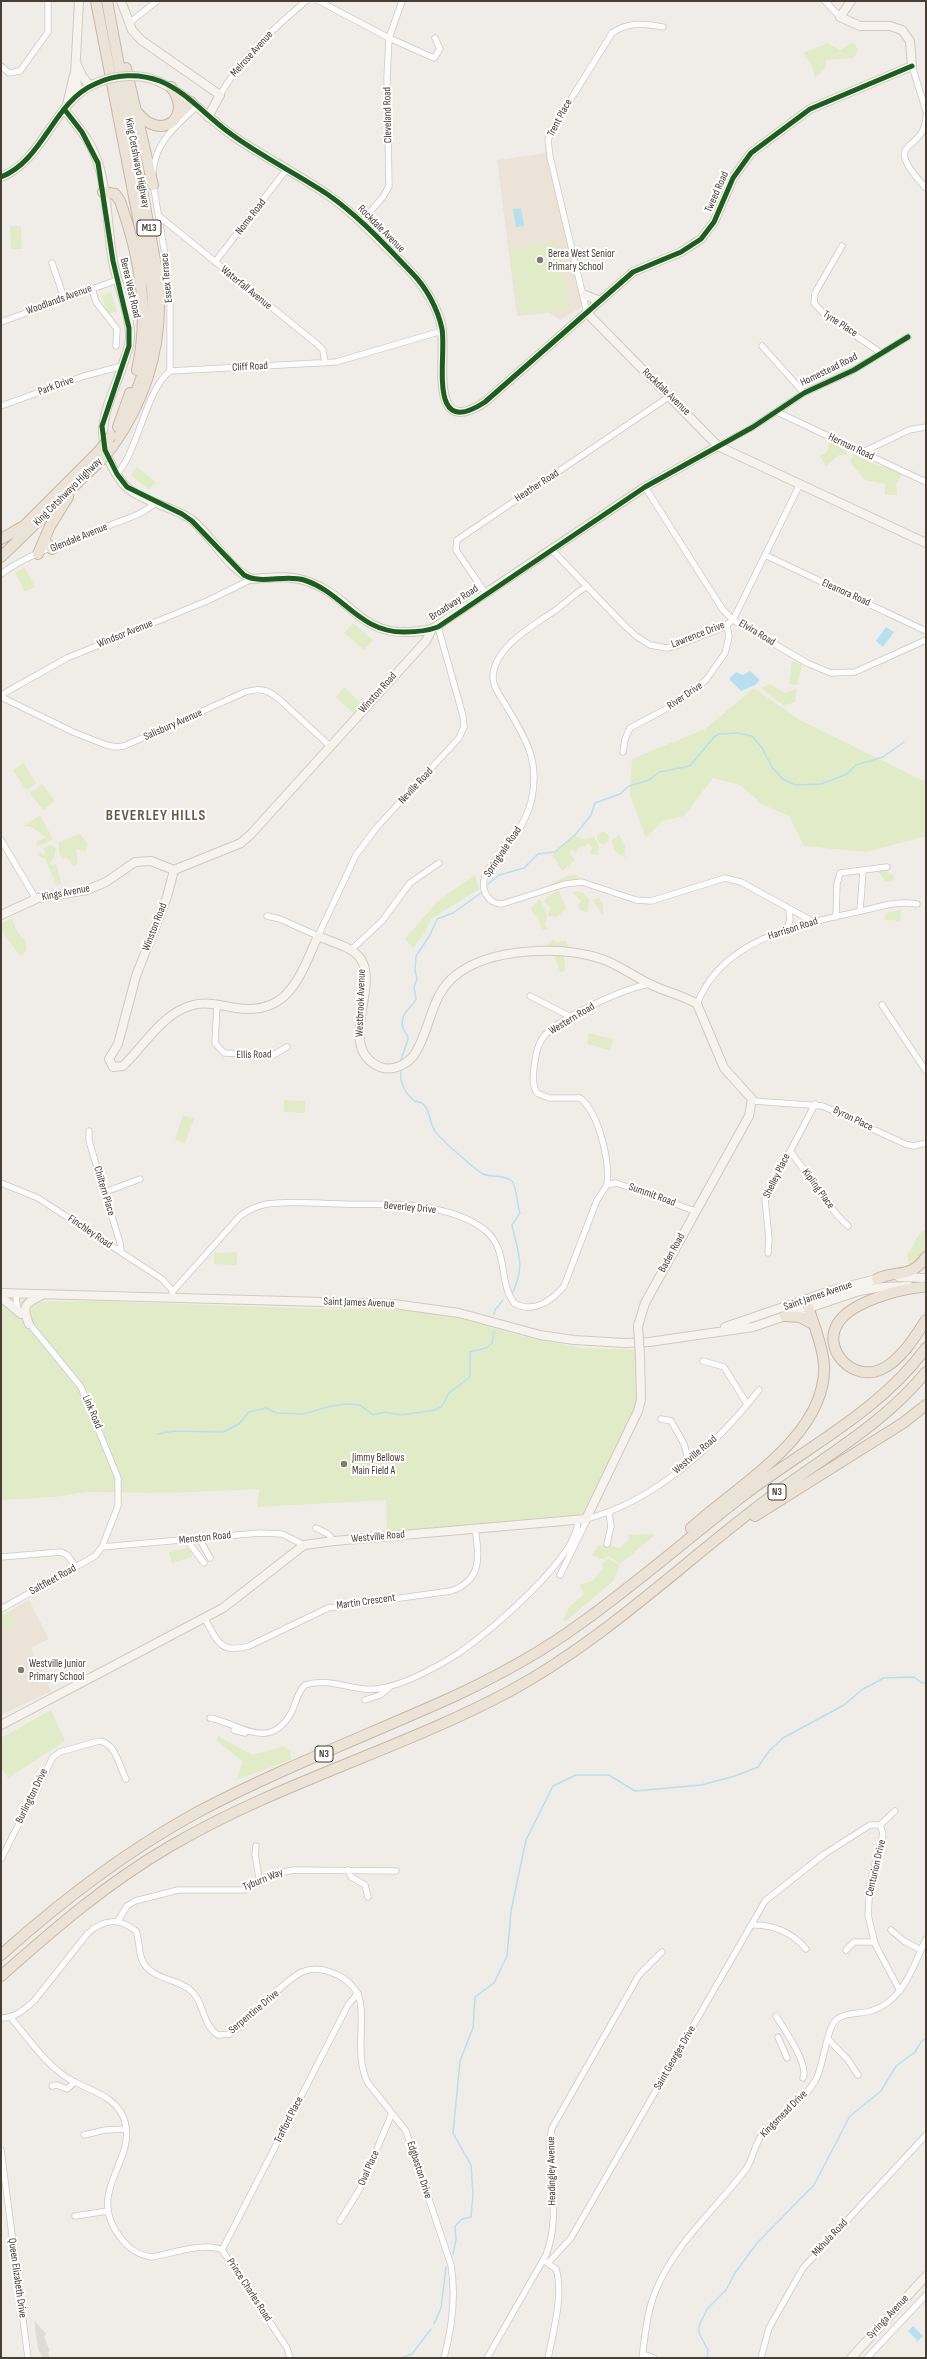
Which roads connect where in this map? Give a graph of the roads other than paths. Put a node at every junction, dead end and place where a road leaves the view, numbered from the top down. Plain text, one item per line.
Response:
1 (48, 1) edge
2 (79, 1) edge
3 (96, 1) edge
4 (107, 1) edge
5 (111, 1) edge
6 (121, 1) edge
7 (157, 1) edge
8 (306, 1) edge
9 (319, 1) edge
10 (402, 1) edge
11 (825, 1) edge
12 (851, 1) edge
13 (840, 17) junction
14 (129, 23) junction
15 (663, 27) dead end
16 (389, 38) junction
17 (435, 38) dead end
18 (76, 61) junction
19 (1, 66) edge
20 (912, 66) junction
21 (92, 85) junction
22 (171, 87) junction
23 (79, 93) junction
24 (220, 95) junction
25 (194, 104) junction
26 (65, 110) junction
27 (136, 111) junction
28 (926, 111) edge
29 (177, 116) junction
30 (926, 116) edge
31 (208, 117) junction
32 (286, 170) junction
33 (1, 177) edge
34 (153, 185) junction
35 (926, 188) edge
36 (103, 192) junction
37 (160, 217) junction
38 (362, 221) junction
39 (842, 246) dead end
40 (215, 262) junction
41 (52, 263) dead end
42 (117, 280) junction
43 (167, 283) junction
44 (92, 288) junction
45 (585, 295) junction
46 (64, 298) junction
47 (600, 301) junction
48 (587, 313) junction
49 (1, 322) edge
50 (575, 323) junction
51 (598, 325) junction
52 (442, 331) junction
53 (908, 337) dead end
54 (116, 346) dead end
55 (762, 346) dead end
56 (881, 353) junction
57 (325, 363) junction
58 (122, 366) junction
59 (111, 368) junction
60 (170, 371) junction
61 (118, 377) junction
62 (145, 388) junction
63 (804, 393) junction
64 (670, 396) junction
65 (1, 406) edge
66 (777, 412) junction
67 (118, 427) junction
68 (926, 427) edge
69 (718, 446) junction
70 (863, 452) junction
71 (100, 455) junction
72 (117, 474) junction
73 (926, 482) edge
74 (799, 486) junction
75 (645, 487) junction
76 (73, 488) junction
77 (156, 502) junction
78 (22, 527) junction
79 (1, 539) edge
80 (44, 540) junction
81 (926, 544) edge
82 (1, 547) edge
83 (52, 549) junction
84 (552, 550) junction
85 (38, 554) junction
86 (765, 555) junction
87 (1, 557) edge
88 (1, 574) edge
89 (252, 579) junction
90 (587, 586) junction
91 (486, 594) junction
92 (733, 620) junction
93 (727, 625) junction
94 (435, 628) junction
95 (926, 632) edge
96 (926, 640) edge
97 (1, 696) edge
98 (330, 746) junction
99 (623, 752) dead end
100 (1, 840) edge
101 (439, 863) dead end
102 (888, 866) dead end
103 (174, 870) junction
104 (863, 871) junction
105 (36, 899) junction
106 (917, 904) dead end
107 (789, 910) junction
108 (860, 911) junction
109 (1, 915) edge
110 (267, 916) dead end
111 (836, 917) junction
112 (812, 921) junction
113 (788, 928) junction
114 (318, 936) junction
115 (351, 950) junction
116 (649, 984) junction
117 (530, 996) dead end
118 (697, 1004) junction
119 (216, 1005) junction
120 (882, 1005) dead end
121 (571, 1017) junction
122 (287, 1048) dead end
123 (926, 1071) edge
124 (753, 1100) junction
125 (815, 1104) junction
126 (89, 1131) dead end
127 (926, 1143) edge
128 (790, 1151) junction
129 (140, 1178) dead end
130 (1, 1183) edge
131 (608, 1185) junction
132 (105, 1192) junction
133 (695, 1211) junction
134 (848, 1226) dead end
135 (120, 1252) junction
136 (768, 1253) dead end
137 (926, 1257) edge
138 (877, 1279) junction
139 (925, 1284) edge
140 (1, 1293) edge
141 (16, 1294) junction
142 (43, 1294) junction
143 (172, 1294) junction
144 (1, 1297) edge
145 (807, 1303) junction
146 (21, 1314) junction
147 (786, 1316) junction
148 (926, 1320) edge
149 (29, 1324) junction
150 (813, 1324) junction
151 (713, 1332) junction
152 (926, 1348) edge
153 (703, 1361) dead end
154 (926, 1372) edge
155 (759, 1390) dead end
156 (747, 1404) junction
157 (926, 1405) edge
158 (661, 1419) dead end
159 (689, 1462) junction
160 (609, 1513) junction
161 (584, 1519) junction
162 (316, 1528) dead end
163 (475, 1528) junction
164 (199, 1538) junction
165 (186, 1540) junction
166 (334, 1541) junction
167 (607, 1544) dead end
168 (304, 1545) junction
169 (102, 1547) junction
170 (1, 1556) edge
171 (210, 1558) dead end
172 (204, 1563) dead end
173 (655, 1565) junction
174 (684, 1566) junction
175 (76, 1567) junction
176 (560, 1575) dead end
177 (1, 1608) edge
178 (205, 1618) junction
179 (391, 1686) junction
180 (365, 1700) dead end
181 (210, 1718) dead end
182 (1, 1725) edge
183 (234, 1730) dead end
184 (251, 1732) junction
185 (126, 1779) dead end
186 (895, 1811) dead end
187 (880, 1825) junction
188 (256, 1846) dead end
189 (1, 1859) edge
190 (348, 1870) junction
191 (396, 1871) dead end
192 (260, 1883) junction
193 (368, 1897) dead end
194 (118, 1921) junction
195 (751, 1925) junction
196 (891, 1930) dead end
197 (926, 1939) edge
198 (874, 1942) junction
199 (806, 1949) dead end
200 (846, 1950) dead end
201 (921, 1950) junction
202 (662, 1952) dead end
203 (1, 1954) edge
204 (1, 1976) edge
205 (908, 1977) junction
206 (893, 1979) junction
207 (900, 1991) junction
208 (358, 1993) junction
209 (892, 2000) junction
210 (776, 2016) dead end
211 (1, 2018) edge
212 (11, 2018) junction
213 (778, 2037) dead end
214 (828, 2039) junction
215 (787, 2058) dead end
216 (858, 2075) dead end
217 (803, 2078) dead end
218 (75, 2082) junction
219 (52, 2086) dead end
220 (392, 2113) junction
221 (126, 2129) junction
222 (84, 2135) dead end
223 (926, 2135) edge
224 (1, 2150) edge
225 (108, 2211) junction
226 (75, 2216) dead end
227 (340, 2221) dead end
228 (222, 2250) junction
229 (545, 2262) junction
230 (926, 2276) edge
231 (926, 2295) edge
232 (642, 2356) edge
233 (28, 2358) edge
234 (290, 2358) edge
235 (444, 2358) edge
236 (487, 2358) edge
237 (548, 2358) edge
238 (654, 2358) edge
239 (761, 2358) edge
240 (851, 2358) edge
241 (868, 2358) edge

1 - 19 street
2 - 18 street
3 - 67 highway, King Cetshwayo Highway / M13
4 - 62 highway, King Cetshwayo Highway / M13
5 - 27 highway
6 - 14 street
7 - 14 street
8 - 24 street, Melrose Avenue
9 - 16 street
10 - 16 street, Cleveland Road
11 - 13 street
12 - 13 street
13 - 20 street
14 - 24 street
15 - 45 street, Trent Place
16 - 17 street
16 - 38 street, Cleveland Road
18 - 21 street
18 - 23 street
18 - 26 street
20 - 28 street
20 - 47 street, Tweed Road
21 - 22 street, Rockdale Avenue, bridge
21 - 23 street, Rockdale Avenue
22 - 25 street, Rockdale Avenue
22 - 29 highway
23 - 26 street, Rockdale Avenue
24 - 31 street, Melrose Avenue
25 - 29 highway
25 - 31 street, Rockdale Avenue
25 - 34 street, Essex Terrace
26 - 33 street, Rockdale Avenue
26 - 36 street, Berea West Road
27 - 29 highway
27 - 34 highway
30 - 35 street
31 - 32 street, Rockdale Avenue
32 - 38 street, Rockdale Avenue
32 - 40 street, Nome Road
34 - 37 street, Essex Terrace
36 - 42 street, Berea West Road
36 - 67 highway
37 - 40 street, Waterfall Avenue
37 - 43 street, Essex Terrace
38 - 52 street, Rockdale Avenue
39 - 56 street, Tyne Place
40 - 57 street, Waterfall Avenue
41 - 46 street
42 - 44 street, Woodlands Avenue
42 - 58 street, Berea West Road
43 - 60 street, Essex Terrace
43 - 62 highway
44 - 46 street, Woodlands Avenue
44 - 54 street
45 - 47 street
45 - 48 street, Trent Place
46 - 49 street, Woodlands Avenue
47 - 48 street, Tweed Road
48 - 50 street, Rockdale Avenue
48 - 51 street, Rockdale Avenue
50 - 51 street
50 - 52 street, Rockdale Avenue
51 - 64 street, Rockdale Avenue
52 - 57 street, Cliff Road
53 - 56 street, Homestead Road
55 - 63 street
56 - 63 street, Homestead Road
57 - 60 street, Cliff Road
58 - 59 street, Park Drive
58 - 61 street, Berea West Road
59 - 61 street
59 - 65 street, Park Drive
60 - 72 street
61 - 72 street, Berea West Road
62 - 71 highway, King Cetshwayo Highway / M13, bridge
63 - 66 street, Homestead Road
64 - 69 street, Rockdale Avenue
64 - 91 street, Heather Road
66 - 69 street, Homestead Road
66 - 70 street, Herman Road
67 - 71 highway, King Cetshwayo Highway / M13, bridge
68 - 70 street
69 - 74 street, Rockdale Avenue
69 - 75 street, Broadway Road
70 - 73 street, Herman Road
71 - 76 highway, King Cetshwayo Highway / M13
71 - 78 highway, King Cetshwayo Highway / M13
72 - 77 street
74 - 81 street, Rockdale Avenue
74 - 86 street, Lawrence Drive
75 - 84 street, Broadway Road
75 - 92 street, Elvira Road
76 - 80 highway
76 - 87 highway, King Cetshwayo Highway / M13
77 - 83 street, Glendale Avenue
77 - 89 street
78 - 79 highway
78 - 82 highway, King Cetshwayo Highway / M13
80 - 83 highway
80 - 85 highway
83 - 85 street, Glendale Avenue
84 - 90 street, Lawrence Drive
84 - 91 street, Broadway Road
85 - 88 street, Glendale Avenue
86 - 92 street, Lawrence Drive
86 - 95 street, Eleanora Road
89 - 94 street, Broadway Road
89 - 97 street, Windsor Avenue
90 - 93 street, Lawrence Drive
90 - 107 street, Springvale Road
91 - 94 street, Broadway Road
92 - 93 street, Lawrence Drive
92 - 96 street, Elvira Road
93 - 99 street, River Drive
94 - 98 street, Winston Road
94 - 114 street, Neville Road
97 - 98 street, Salisbury Avenue
98 - 103 street, Winston Road
100 - 105 street
101 - 115 street
102 - 104 street
103 - 105 street, Kings Avenue
103 - 119 street, Winston Road
104 - 108 street
104 - 111 street
105 - 109 street, Kings Avenue
106 - 108 street, Harrison Road
107 - 112 street, Springvale Road
107 - 113 street
108 - 111 street, Harrison Road
110 - 114 street
111 - 112 street, Harrison Road
112 - 113 street, Harrison Road
113 - 118 street, Harrison Road
114 - 115 street
114 - 119 street, Winston Road
115 - 116 street, Westbrook Avenue
116 - 118 street, Westbrook Avenue
116 - 121 street, Western Road
117 - 121 street
118 - 124 street
119 - 122 street, Ellis Road
120 - 123 street
121 - 131 street, Western Road
124 - 125 street, Byron Place
124 - 133 street, Baden Road
125 - 127 street, Byron Place
125 - 128 street, Shelley Place
126 - 132 street, Chiltern Place
128 - 134 street, Kipling Place
128 - 136 street, Shelley Place
129 - 132 street
130 - 135 street, Finchley Road
131 - 133 street, Summit Road
131 - 143 street, Beverley Drive
132 - 135 street, Chiltern Place
133 - 161 street, Baden Road, bridge
135 - 143 street, Finchley Road
137 - 138 highway
138 - 139 street, Saint James Avenue
138 - 145 street, Saint James Avenue
139 - 145 street, Saint James Avenue
139 - 148 highway
140 - 141 street, Saint James Avenue
141 - 142 street, Saint James Avenue
141 - 146 street, Link Road
142 - 143 street, Saint James Avenue
142 - 149 street
143 - 151 street, Saint James Avenue
144 - 146 street
145 - 147 street, Saint James Avenue
145 - 150 highway
145 - 151 street, Saint James Avenue
146 - 149 street, Link Road
147 - 150 highway
147 - 151 street, Saint James Avenue
149 - 169 street, Link Road
150 - 173 highway
152 - 173 highway, N3
153 - 156 street
154 - 174 highway, N3
155 - 156 street, Westville Road
156 - 159 street, Westville Road
157 - 174 highway
158 - 159 street
159 - 160 street, Westville Road
160 - 161 street, Westville Road
160 - 167 street
161 - 163 street, Westville Road
161 - 176 street
161 - 179 street
162 - 166 street
163 - 166 street, Westville Road
163 - 178 street, Martin Crescent
164 - 165 street, Menston Road
164 - 168 street, Menston Road
164 - 171 street
165 - 169 street, Menston Road
165 - 172 street
166 - 168 street, Westville Road
168 - 178 street
169 - 175 street, Saltfleet Road
170 - 175 street
173 - 203 highway, N3
174 - 204 highway, N3
175 - 177 street, Saltfleet Road
178 - 182 street
179 - 180 street
179 - 184 street
181 - 184 street
183 - 184 street
185 - 189 street, Burlington Drive
186 - 187 street, Saint Georges Drive
187 - 195 street, Saint Georges Drive
187 - 198 street, Centurion Drive
188 - 192 street
190 - 191 street, Tyburn Way
190 - 192 street, Tyburn Way
190 - 193 street
192 - 194 street, Tyburn Way
194 - 208 street, Serpentine Drive
194 - 212 street
195 - 199 street
195 - 229 street, Saint Georges Drive
196 - 201 street
197 - 201 street, Kingsmead Drive
198 - 200 street
198 - 206 street, Centurion Drive
201 - 205 street, Kingsmead Drive
202 - 229 street, Headingley Avenue
205 - 206 street
205 - 207 street, Kingsmead Drive
206 - 207 street, Centurion Drive
206 - 209 street, Centurion Drive
207 - 209 street, Kingsmead Drive
208 - 220 street, Edgbaston Drive
208 - 228 street, Trafford Place
209 - 214 street, Kingsmead Drive
210 - 217 street
211 - 212 street
212 - 218 street
213 - 215 street
214 - 216 street
214 - 232 street, Kingsmead Drive
218 - 219 street
218 - 221 street
220 - 227 street, Oval Place
220 - 235 street, Edgbaston Drive
221 - 222 street
221 - 225 street, Prince Charles Road
223 - 239 street, Mkhula Road
224 - 233 street, Queen Elizabeth Drive
225 - 226 street
225 - 228 street, Prince Charles Road
228 - 234 street, Prince Charles Road
229 - 236 street, Headingley Avenue
229 - 237 street
230 - 240 street, Syringa Avenue
231 - 241 street
232 - 238 street

